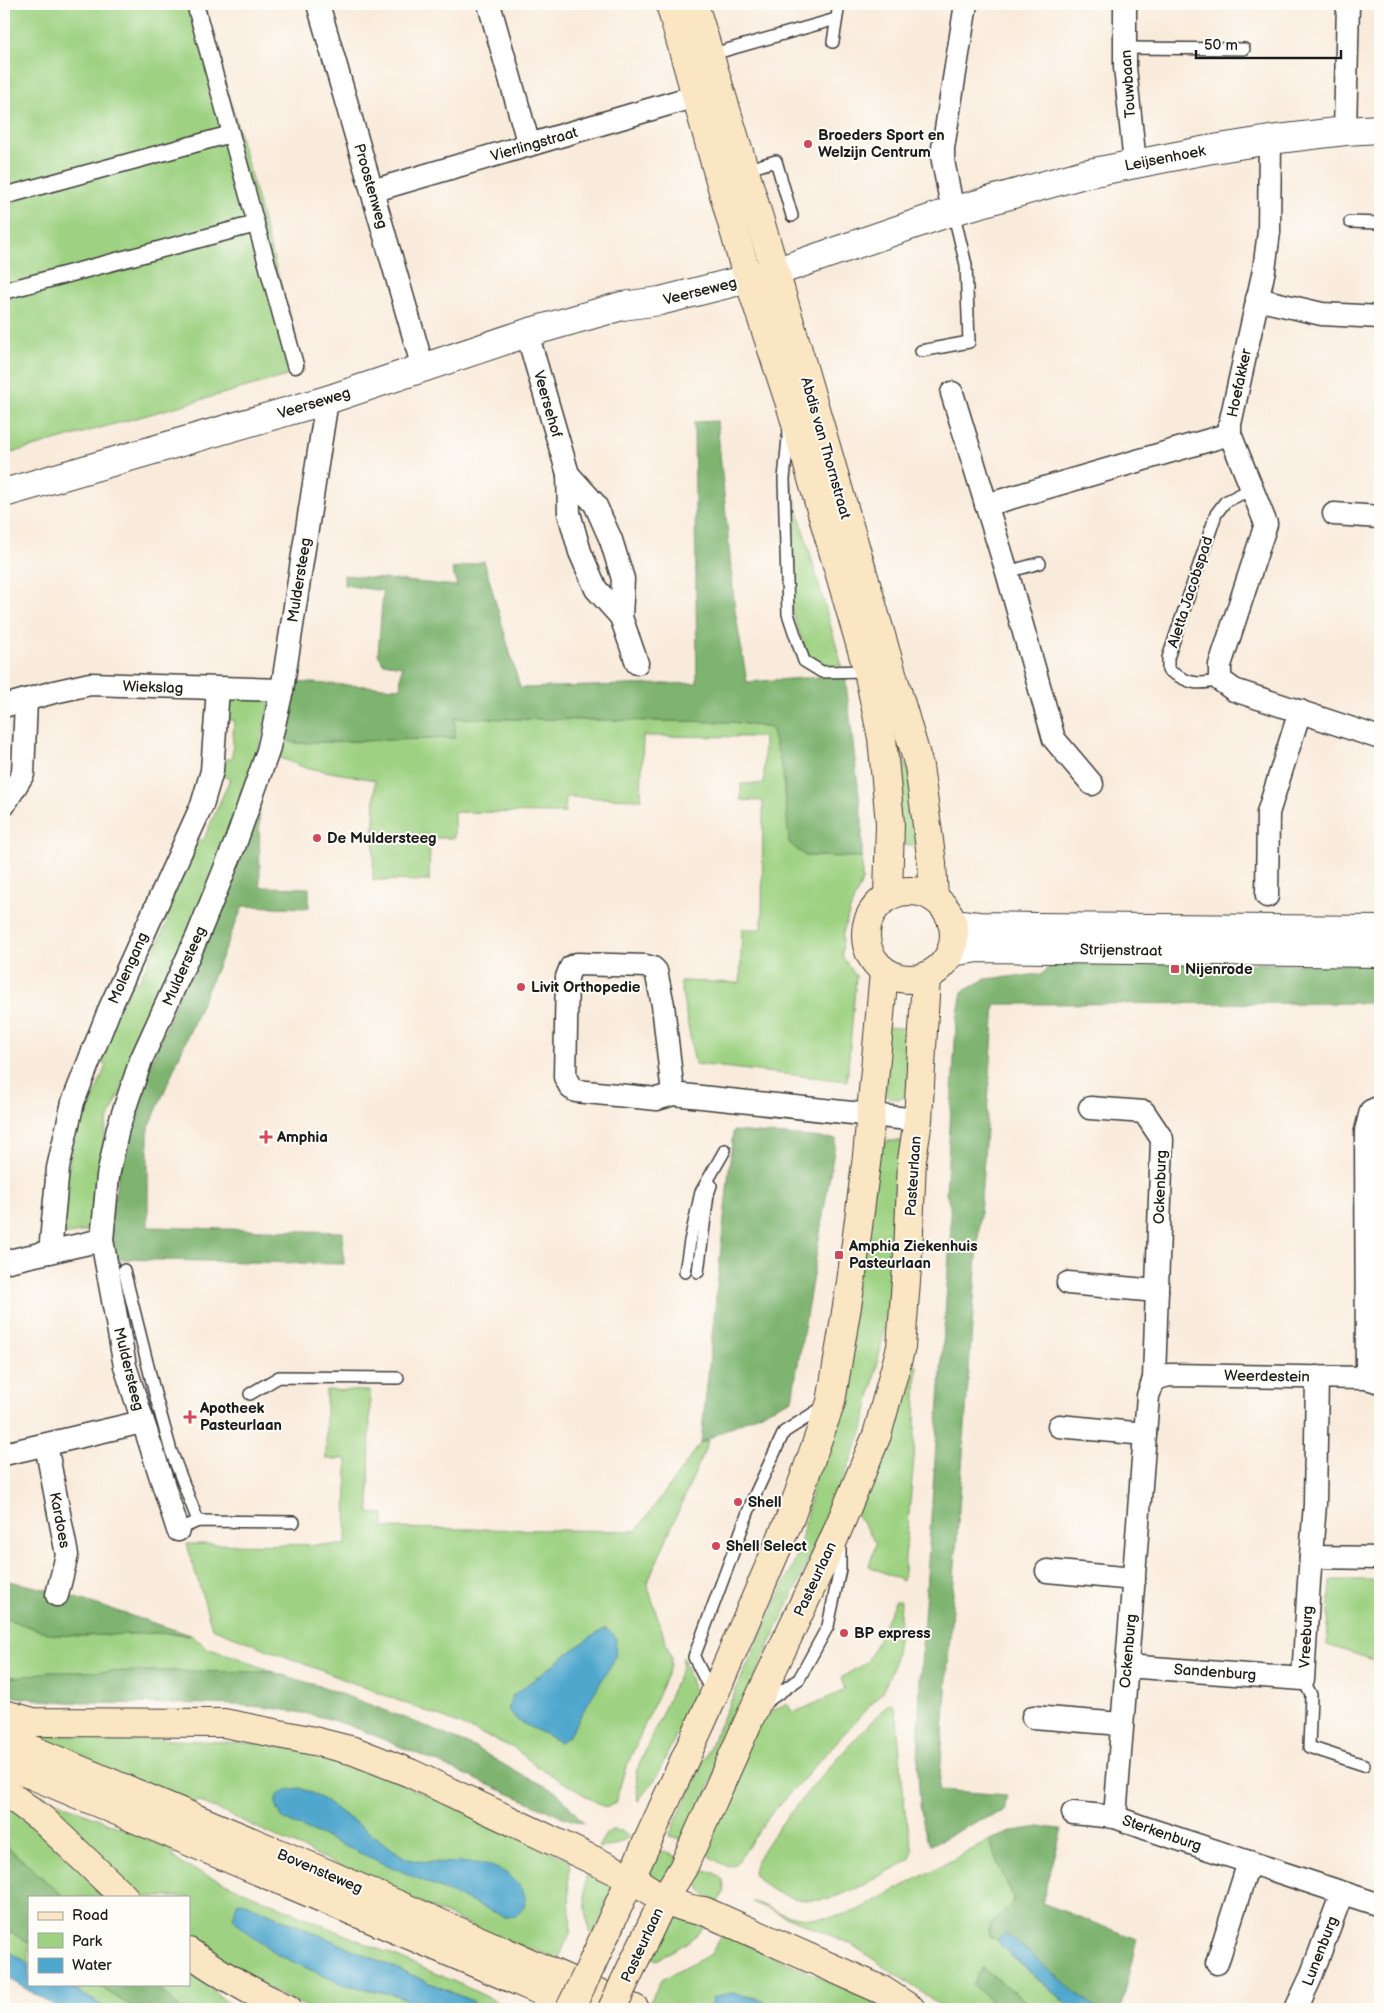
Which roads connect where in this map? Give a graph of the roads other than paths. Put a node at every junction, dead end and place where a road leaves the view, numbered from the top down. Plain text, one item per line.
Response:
1 (195, 4) edge
2 (318, 4) edge
3 (489, 4) edge
4 (670, 4) edge
5 (694, 4) edge
6 (838, 4) edge
7 (966, 4) edge
8 (1125, 4) edge
9 (1348, 4) edge
10 (836, 19) junction
11 (833, 42) dead end
12 (1125, 48) junction
13 (1244, 49) dead end
14 (709, 55) junction
15 (696, 96) junction
16 (1380, 129) edge
17 (1345, 131) junction
18 (232, 134) junction
19 (1270, 140) junction
20 (529, 145) junction
21 (1135, 164) junction
22 (744, 170) junction
23 (372, 191) junction
24 (4, 196) edge
25 (953, 211) junction
26 (792, 216) dead end
27 (1350, 222) dead end
28 (1380, 223) edge
29 (256, 224) junction
30 (759, 266) junction
31 (4, 291) edge
32 (1257, 299) junction
33 (1380, 317) edge
34 (527, 333) junction
35 (921, 351) dead end
36 (295, 364) dead end
37 (423, 368) junction
38 (952, 393) dead end
39 (327, 400) junction
40 (791, 407) junction
41 (1230, 434) junction
42 (568, 474) junction
43 (1253, 488) junction
44 (4, 493) edge
45 (986, 505) junction
46 (1334, 514) dead end
47 (1380, 517) edge
48 (1040, 563) dead end
49 (1007, 572) junction
50 (621, 617) junction
51 (637, 663) dead end
52 (868, 671) junction
53 (1220, 680) junction
54 (218, 689) junction
55 (282, 690) junction
56 (26, 700) junction
57 (4, 706) edge
58 (1300, 712) junction
59 (1380, 738) edge
60 (1092, 784) dead end
61 (4, 805) edge
62 (888, 896) junction
63 (1267, 896) dead end
64 (934, 898) junction
65 (952, 923) junction
66 (1380, 930) edge
67 (951, 952) junction
68 (1380, 953) edge
69 (884, 972) junction
70 (926, 976) junction
71 (673, 1094) junction
72 (1380, 1107) edge
73 (1090, 1108) dead end
74 (872, 1116) junction
75 (918, 1120) junction
76 (102, 1240) junction
77 (50, 1252) junction
78 (4, 1262) edge
79 (124, 1270) dead end
80 (685, 1272) dead end
81 (698, 1272) dead end
82 (1068, 1283) dead end
83 (1156, 1291) junction
84 (1317, 1377) junction
85 (398, 1378) dead end
86 (1154, 1379) junction
87 (1374, 1380) edge
88 (250, 1394) dead end
89 (831, 1402) junction
90 (142, 1422) junction
91 (1059, 1426) dead end
92 (1145, 1434) junction
93 (46, 1445) junction
94 (4, 1454) edge
95 (198, 1520) junction
96 (294, 1522) dead end
97 (178, 1530) joint
98 (1311, 1557) junction
99 (1380, 1558) edge
100 (1046, 1571) dead end
101 (1134, 1579) junction
102 (57, 1595) dead end
103 (1126, 1666) junction
104 (1303, 1679) junction
105 (714, 1697) junction
106 (4, 1714) edge
107 (1033, 1717) dead end
108 (1122, 1724) junction
109 (4, 1738) edge
110 (4, 1763) edge
111 (1364, 1765) dead end
112 (4, 1790) edge
113 (1073, 1813) dead end
114 (1115, 1816) junction
115 (650, 1838) junction
116 (586, 1857) junction
117 (1249, 1862) junction
118 (683, 1868) junction
119 (631, 1878) junction
120 (1342, 1892) junction
121 (123, 1896) edge
122 (664, 1899) junction
123 (1380, 1905) edge
124 (704, 1911) junction
125 (190, 1953) edge
126 (1217, 1963) dead end
127 (288, 2009) edge
128 (570, 2009) edge
129 (578, 2009) edge
130 (612, 2009) edge
131 (635, 2009) edge
132 (911, 2009) edge
133 (1296, 2009) edge

1 - 18 street
2 - 23 street, Proostenweg
3 - 20 street
4 - 15 main road, Abdis van Thornstraat
5 - 14 main road, Abdis van Thornstraat
6 - 10 lane
7 - 25 street
8 - 12 street, Touwbaan
9 - 17 street
10 - 11 lane
10 - 14 lane
12 - 13 lane
12 - 21 street, Touwbaan
14 - 22 main road, Abdis van Thornstraat
15 - 20 street, Vierlingstraat
15 - 30 main road, Abdis van Thornstraat
16 - 17 street, Leijsenhoek
17 - 19 street, Leijsenhoek
18 - 24 street
18 - 29 street
19 - 21 street, Leijsenhoek
19 - 32 street, Hoefakker
20 - 23 street, Vierlingstraat
21 - 25 street, Leijsenhoek
22 - 26 lane
22 - 30 main road, Abdis van Thornstraat
23 - 37 street, Proostenweg
25 - 30 street, Leijsenhoek
25 - 35 lane
27 - 28 lane
29 - 31 street
29 - 36 street
30 - 34 street, Veerseweg
30 - 40 main road, Abdis van Thornstraat
30 - 64 main road, Abdis van Thornstraat
32 - 33 street
32 - 41 street, Hoefakker
34 - 37 street, Veerseweg
34 - 42 street, Veersehof
37 - 39 street, Veerseweg
38 - 45 street
39 - 44 street, Veerseweg
39 - 55 street, Muldersteeg
40 - 52 main road, Abdis van Thornstraat
40 - 52 lane, Abdis van Thornstraat
41 - 43 street
41 - 45 street, Hoefakker
42 - 50 street, Veersehof
42 - 50 street, Veersehof
43 - 53 street
43 - 53 lane, Aletta Jacobspad
45 - 49 street
46 - 47 street
48 - 49 lane
49 - 60 street
50 - 51 street, Veersehof
52 - 62 main road, Abdis van Thornstraat
53 - 58 street
54 - 55 street, Wiekslag
54 - 56 street, Wiekslag
54 - 77 street, Molengang
55 - 76 street, Muldersteeg
56 - 57 street, Wiekslag
56 - 61 street
58 - 59 street
58 - 63 street
62 - 64 main road
62 - 69 main road
64 - 65 main road
65 - 66 street, Strijenstraat
65 - 67 main road
67 - 68 street, Strijenstraat
67 - 70 main road
69 - 70 main road
69 - 74 main road
70 - 75 main road, Pasteurlaan
71 - 71 street, Pasteurlaan
71 - 74 street, Pasteurlaan
72 - 87 street
73 - 83 street, Ockenburg
74 - 75 street, Pasteurlaan
74 - 89 main road
75 - 118 main road, Pasteurlaan
76 - 77 street
76 - 90 street, Muldersteeg
77 - 78 street
79 - 95 lane
80 - 81 lane
82 - 83 street
83 - 86 street, Ockenburg
84 - 86 street, Weerdestein
84 - 87 street, Weerdestein
84 - 98 street, Vreeburg
85 - 88 lane
86 - 92 street, Ockenburg
89 - 105 main road
89 - 105 lane
90 - 93 street
90 - 97 street, Muldersteeg
91 - 92 street
92 - 101 street, Ockenburg
93 - 94 street
93 - 102 street, Kardoes
95 - 96 lane
95 - 97 lane
98 - 99 street
98 - 104 street, Vreeburg
100 - 101 street
101 - 103 street, Ockenburg
103 - 104 street, Sandenburg
103 - 108 street, Ockenburg
104 - 111 lane, Vreeburg
105 - 115 main road
106 - 116 main road
107 - 108 street
108 - 114 street, Ockenburg
109 - 131 main road, Bovensteweg
110 - 129 main road, Bovensteweg
112 - 121 main road
113 - 114 street, Sterkenburg
114 - 117 street, Sterkenburg
115 - 116 main road
115 - 119 main road
116 - 119 main road
117 - 120 street, Sterkenburg
117 - 126 street
118 - 122 main road, Pasteurlaan
118 - 124 main road
119 - 122 main road
119 - 128 main road, bridge
120 - 123 street, Sterkenburg
120 - 133 street, Lunenburg
122 - 124 main road
122 - 130 main road, Pasteurlaan, bridge
124 - 132 main road
125 - 127 main road

